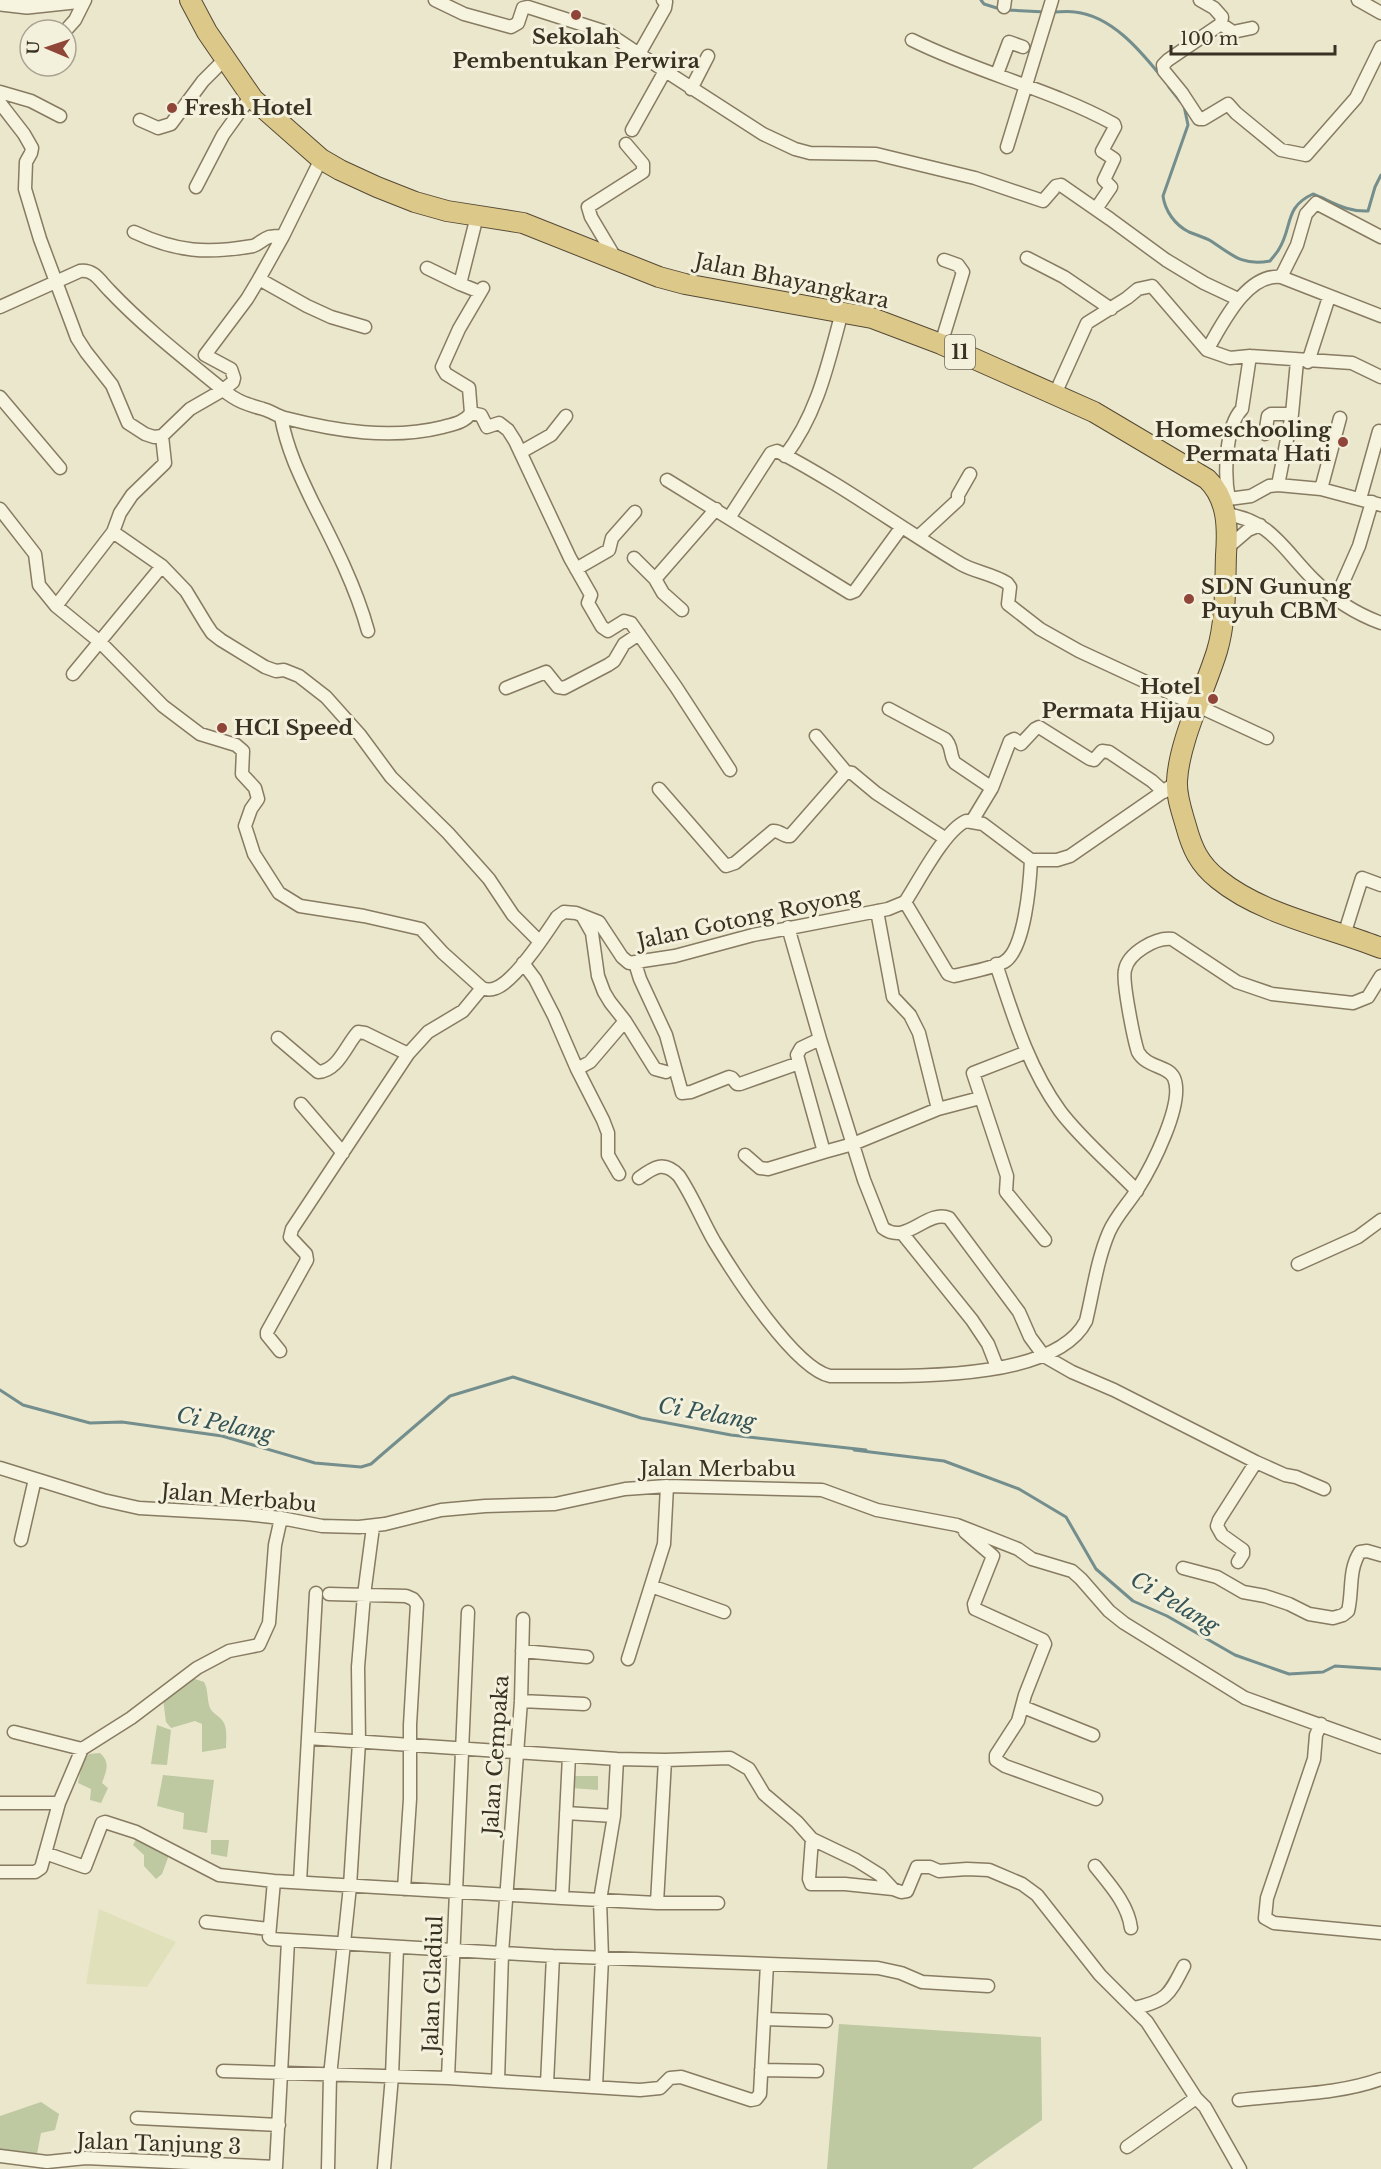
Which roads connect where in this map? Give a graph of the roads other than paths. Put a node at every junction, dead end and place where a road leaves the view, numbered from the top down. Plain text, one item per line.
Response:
1 (84, 0) edge
2 (190, 0) edge
3 (435, 0) edge
4 (663, 0) edge
5 (1200, 0) edge
6 (1358, 0) edge
7 (1052, 2) edge
8 (0, 3) edge
9 (1381, 14) edge
10 (76, 18) edge
11 (1221, 24) junction
12 (1252, 28) dead end
13 (912, 40) dead end
14 (1023, 47) dead end
15 (1381, 47) edge
16 (639, 54) junction
17 (708, 56) dead end
18 (225, 59) junction
19 (665, 71) junction
20 (997, 74) junction
21 (1026, 86) junction
22 (691, 88) junction
23 (0, 92) edge
24 (251, 96) junction
25 (0, 103) edge
26 (60, 116) dead end
27 (140, 120) dead end
28 (632, 129) dead end
29 (626, 144) dead end
30 (1007, 147) dead end
31 (321, 159) junction
32 (196, 187) dead end
33 (1096, 209) junction
34 (477, 216) junction
35 (134, 232) dead end
36 (284, 236) junction
37 (1381, 237) edge
38 (1027, 258) dead end
39 (617, 260) junction
40 (944, 260) dead end
41 (427, 267) dead end
42 (1281, 277) junction
43 (259, 279) junction
44 (57, 283) junction
45 (460, 284) junction
46 (1329, 297) junction
47 (1238, 298) junction
48 (0, 307) edge
49 (1111, 309) junction
50 (842, 312) junction
51 (1381, 316) edge
52 (365, 327) dead end
53 (941, 344) junction
54 (1207, 350) junction
55 (1250, 356) junction
56 (1303, 361) junction
57 (1381, 377) edge
58 (223, 390) junction
59 (1055, 394) junction
60 (0, 397) edge
61 (471, 413) junction
62 (1292, 414) junction
63 (566, 416) dead end
64 (282, 417) junction
65 (1340, 418) dead end
66 (1379, 431) dead end
67 (1265, 434) dead end
68 (162, 436) junction
69 (521, 452) junction
70 (785, 456) junction
71 (60, 468) dead end
72 (970, 474) dead end
73 (667, 480) dead end
74 (1278, 485) junction
75 (1321, 489) junction
76 (1251, 496) junction
77 (1371, 502) edge
78 (1225, 504) junction
79 (0, 509) edge
80 (716, 509) junction
81 (635, 512) dead end
82 (729, 518) junction
83 (1257, 523) junction
84 (902, 528) junction
85 (113, 532) junction
86 (918, 537) junction
87 (1227, 548) junction
88 (634, 558) dead end
89 (162, 566) junction
90 (576, 569) junction
91 (655, 579) junction
92 (1336, 598) junction
93 (56, 606) junction
94 (682, 610) dead end
95 (1381, 623) edge
96 (368, 631) dead end
97 (639, 634) junction
98 (100, 642) junction
99 (73, 674) dead end
100 (506, 688) dead end
101 (1197, 706) junction
102 (889, 709) dead end
103 (816, 736) dead end
104 (1267, 738) dead end
105 (730, 770) dead end
106 (846, 772) junction
107 (1170, 787) junction
108 (992, 788) junction
109 (659, 789) dead end
110 (972, 821) junction
111 (946, 839) junction
112 (1030, 860) junction
113 (1381, 885) edge
114 (905, 902) junction
115 (877, 911) junction
116 (584, 917) junction
117 (788, 927) junction
118 (1344, 935) junction
119 (540, 942) junction
120 (1381, 948) edge
121 (523, 963) junction
122 (635, 963) junction
123 (996, 964) junction
124 (1381, 976) edge
125 (482, 988) junction
126 (625, 1021) junction
127 (278, 1038) dead end
128 (820, 1039) junction
129 (1027, 1052) junction
130 (408, 1054) junction
131 (799, 1063) junction
132 (577, 1069) junction
133 (666, 1072) dead end
134 (980, 1098) junction
135 (302, 1104) dead end
136 (938, 1109) junction
137 (853, 1144) junction
138 (824, 1152) junction
139 (343, 1153) junction
140 (745, 1155) dead end
141 (619, 1174) dead end
142 (639, 1178) dead end
143 (1137, 1191) junction
144 (1381, 1220) edge
145 (902, 1233) junction
146 (1045, 1240) dead end
147 (1298, 1264) dead end
148 (280, 1351) dead end
149 (1041, 1353) junction
150 (997, 1367) junction
151 (1256, 1461) junction
152 (0, 1468) edge
153 (35, 1479) junction
154 (667, 1486) junction
155 (1324, 1489) dead end
156 (281, 1518) junction
157 (957, 1525) junction
158 (373, 1527) junction
159 (21, 1539) dead end
160 (1381, 1555) edge
161 (1238, 1563) dead end
162 (1183, 1568) dead end
163 (651, 1586) junction
164 (364, 1595) junction
165 (468, 1612) dead end
166 (724, 1612) dead end
167 (523, 1619) dead end
168 (522, 1651) junction
169 (587, 1656) dead end
170 (628, 1659) dead end
171 (521, 1701) junction
172 (584, 1704) dead end
173 (1023, 1707) junction
174 (1321, 1724) junction
175 (14, 1732) dead end
176 (1093, 1735) dead end
177 (308, 1738) junction
178 (359, 1742) junction
179 (411, 1746) junction
180 (1381, 1747) edge
181 (82, 1749) junction
182 (462, 1749) junction
183 (517, 1752) junction
184 (569, 1756) junction
185 (617, 1759) junction
186 (665, 1760) junction
187 (1096, 1799) dead end
188 (0, 1803) edge
189 (59, 1803) junction
190 (566, 1813) junction
191 (614, 1816) junction
192 (812, 1839) junction
193 (45, 1853) junction
194 (1095, 1866) dead end
195 (0, 1872) edge
196 (274, 1881) junction
197 (300, 1882) junction
198 (350, 1886) junction
199 (404, 1889) junction
200 (893, 1889) junction
201 (456, 1891) junction
202 (506, 1894) junction
203 (562, 1898) junction
204 (600, 1900) junction
205 (657, 1903) junction
206 (718, 1903) dead end
207 (206, 1922) dead end
208 (1131, 1928) dead end
209 (269, 1929) junction
210 (1381, 1934) edge
211 (288, 1941) junction
212 (343, 1944) junction
213 (397, 1948) junction
214 (453, 1950) junction
215 (502, 1953) junction
216 (553, 1956) junction
217 (602, 1958) junction
218 (767, 1964) junction
219 (1184, 1966) dead end
220 (988, 1986) dead end
221 (1134, 2008) junction
222 (764, 2019) junction
223 (826, 2021) dead end
224 (761, 2070) junction
225 (223, 2071) dead end
226 (817, 2071) dead end
227 (282, 2074) junction
228 (330, 2076) junction
229 (392, 2076) junction
230 (448, 2078) junction
231 (1381, 2079) edge
232 (498, 2081) junction
233 (547, 2084) junction
234 (596, 2087) junction
235 (1196, 2098) junction
236 (1239, 2100) dead end
237 (137, 2118) dead end
238 (279, 2125) junction
239 (1127, 2147) dead end
240 (0, 2156) edge
241 (276, 2168) edge
242 (328, 2169) edge
243 (384, 2169) edge
244 (1240, 2169) edge

1 - 8 street
1 - 10 street
2 - 18 highway, Jalan Bhayangkara / 11
3 - 16 street
4 - 16 street
5 - 11 street
6 - 9 street
7 - 21 street
11 - 12 street
11 - 15 street
13 - 20 street
14 - 20 street
16 - 19 street
17 - 22 street
18 - 24 highway, Jalan Bhayangkara / 11
18 - 27 street
19 - 22 street
19 - 28 street
20 - 21 street
21 - 30 street
21 - 33 street
22 - 33 street
23 - 26 street
24 - 31 highway, Jalan Bhayangkara / 11
24 - 32 street
25 - 44 street
29 - 39 street
31 - 34 highway, Jalan Bhayangkara / 11
31 - 36 street
33 - 47 street
34 - 39 highway, Jalan Bhayangkara / 11
34 - 45 street
35 - 36 street
36 - 43 street
37 - 42 street
38 - 49 street
39 - 50 highway, Jalan Bhayangkara / 11
40 - 53 street
41 - 45 street
42 - 46 street
42 - 47 street
43 - 52 street
43 - 58 street
44 - 48 street
44 - 58 street
44 - 68 street
45 - 61 street
46 - 51 street
46 - 56 street
47 - 54 street
49 - 54 street
49 - 59 street
50 - 53 highway, Jalan Bhayangkara / 11
50 - 70 street
53 - 59 highway, Jalan Bhayangkara / 11
54 - 55 street
55 - 56 street
55 - 78 street
56 - 57 street
56 - 62 street
58 - 64 street
58 - 68 street
59 - 78 highway, Jalan Bhayangkara / 11
60 - 71 street
61 - 64 street
61 - 69 street
62 - 67 street
62 - 74 street
63 - 69 street
64 - 96 street
65 - 75 street
66 - 77 street
68 - 85 street
69 - 90 street
70 - 82 street
70 - 84 street
72 - 86 street
73 - 80 street
74 - 75 street
74 - 76 street
75 - 77 street
76 - 78 street
76 - 83 street
77 - 92 street
78 - 83 street
78 - 87 highway
79 - 93 street
80 - 82 street
80 - 91 street
81 - 90 street
82 - 84 street
83 - 87 street
83 - 92 street
84 - 86 street
85 - 89 street
85 - 93 street
86 - 101 street
87 - 101 highway
88 - 91 street
89 - 98 street
89 - 119 street
90 - 97 street
91 - 94 street
92 - 95 street
93 - 98 street
97 - 100 street
97 - 105 street
98 - 99 street
98 - 125 street
101 - 104 street
101 - 107 highway
102 - 108 street
103 - 106 street
106 - 109 street
106 - 111 street
107 - 108 street
107 - 112 street
107 - 118 highway
108 - 110 street
110 - 111 street
110 - 112 street
111 - 114 street
112 - 123 street
113 - 118 street
114 - 115 street, Jalan Gotong Royong
114 - 123 street
115 - 117 street, Jalan Gotong Royong
115 - 136 street
116 - 119 street
116 - 122 street, Jalan Gotong Royong
116 - 126 street
117 - 122 street, Jalan Gotong Royong
117 - 128 street
118 - 120 highway
119 - 121 street
121 - 125 street
121 - 132 street
122 - 131 street
123 - 129 street
124 - 143 street
125 - 130 street
126 - 132 street
126 - 133 street
127 - 130 street
128 - 131 street
128 - 137 street
129 - 134 street
129 - 143 street
130 - 139 street
131 - 138 street
132 - 141 street
134 - 136 street
134 - 146 street
135 - 139 street
136 - 137 street
137 - 138 street
137 - 145 street
138 - 140 street
139 - 148 street
142 - 150 street
143 - 149 street
144 - 147 street
145 - 149 street
145 - 150 street
149 - 150 street
149 - 151 street
151 - 155 street
151 - 161 street
152 - 153 street, Jalan Merbabu
153 - 156 street, Jalan Merbabu
153 - 159 street
154 - 157 street, Jalan Merbabu
154 - 158 street, Jalan Merbabu
154 - 163 street
156 - 158 street, Jalan Merbabu
156 - 181 street
157 - 173 street
157 - 174 street, Jalan Merbabu
158 - 164 street
160 - 162 street
163 - 166 street
163 - 170 street
164 - 177 street
164 - 178 street
164 - 179 street
165 - 182 street, Jalan Gladiul
167 - 168 street, Jalan Cempaka
168 - 169 street
168 - 171 street, Jalan Cempaka
171 - 172 street
171 - 183 street, Jalan Cempaka
173 - 176 street
173 - 187 street
174 - 180 street, Jalan Merbabu
174 - 210 street
175 - 181 street
177 - 178 street
177 - 197 street
178 - 179 street
178 - 198 street
179 - 182 street
179 - 199 street
181 - 189 street
182 - 183 street
182 - 201 street, Jalan Gladiul
183 - 184 street
183 - 202 street, Jalan Cempaka
184 - 185 street
184 - 190 street
185 - 186 street
185 - 191 street
186 - 192 street
186 - 205 street
188 - 189 street
189 - 193 street
190 - 191 street
190 - 203 street
191 - 204 street
192 - 200 street
192 - 200 street
193 - 195 street
193 - 196 street
194 - 208 street
196 - 197 street
196 - 209 street
197 - 198 street
198 - 199 street
198 - 212 street
199 - 201 street
200 - 221 street
201 - 202 street
201 - 214 street, Jalan Gladiul
202 - 203 street
202 - 215 street, Jalan Cempaka
203 - 204 street
204 - 205 street
204 - 217 street
205 - 206 street
207 - 209 street
209 - 211 street
211 - 212 street
211 - 227 street, Jalan Tanjung 3
212 - 213 street
212 - 228 street
213 - 214 street
213 - 229 street
214 - 215 street
214 - 230 street, Jalan Gladiul
215 - 216 street
215 - 232 street, Jalan Cempaka
216 - 217 street
216 - 233 street
217 - 218 street
217 - 234 street
218 - 220 street
218 - 222 street
219 - 221 street
221 - 235 street
222 - 223 street
222 - 224 street
224 - 226 street
224 - 234 street
225 - 227 street
227 - 228 street
227 - 238 street, Jalan Tanjung 3
228 - 229 street
228 - 242 street
229 - 230 street
229 - 243 street
230 - 232 street
231 - 236 street
232 - 233 street
233 - 234 street
235 - 239 street
235 - 244 street
237 - 238 street
238 - 241 street, Jalan Tanjung 3
240 - 241 street, Jalan Tanjung 3

